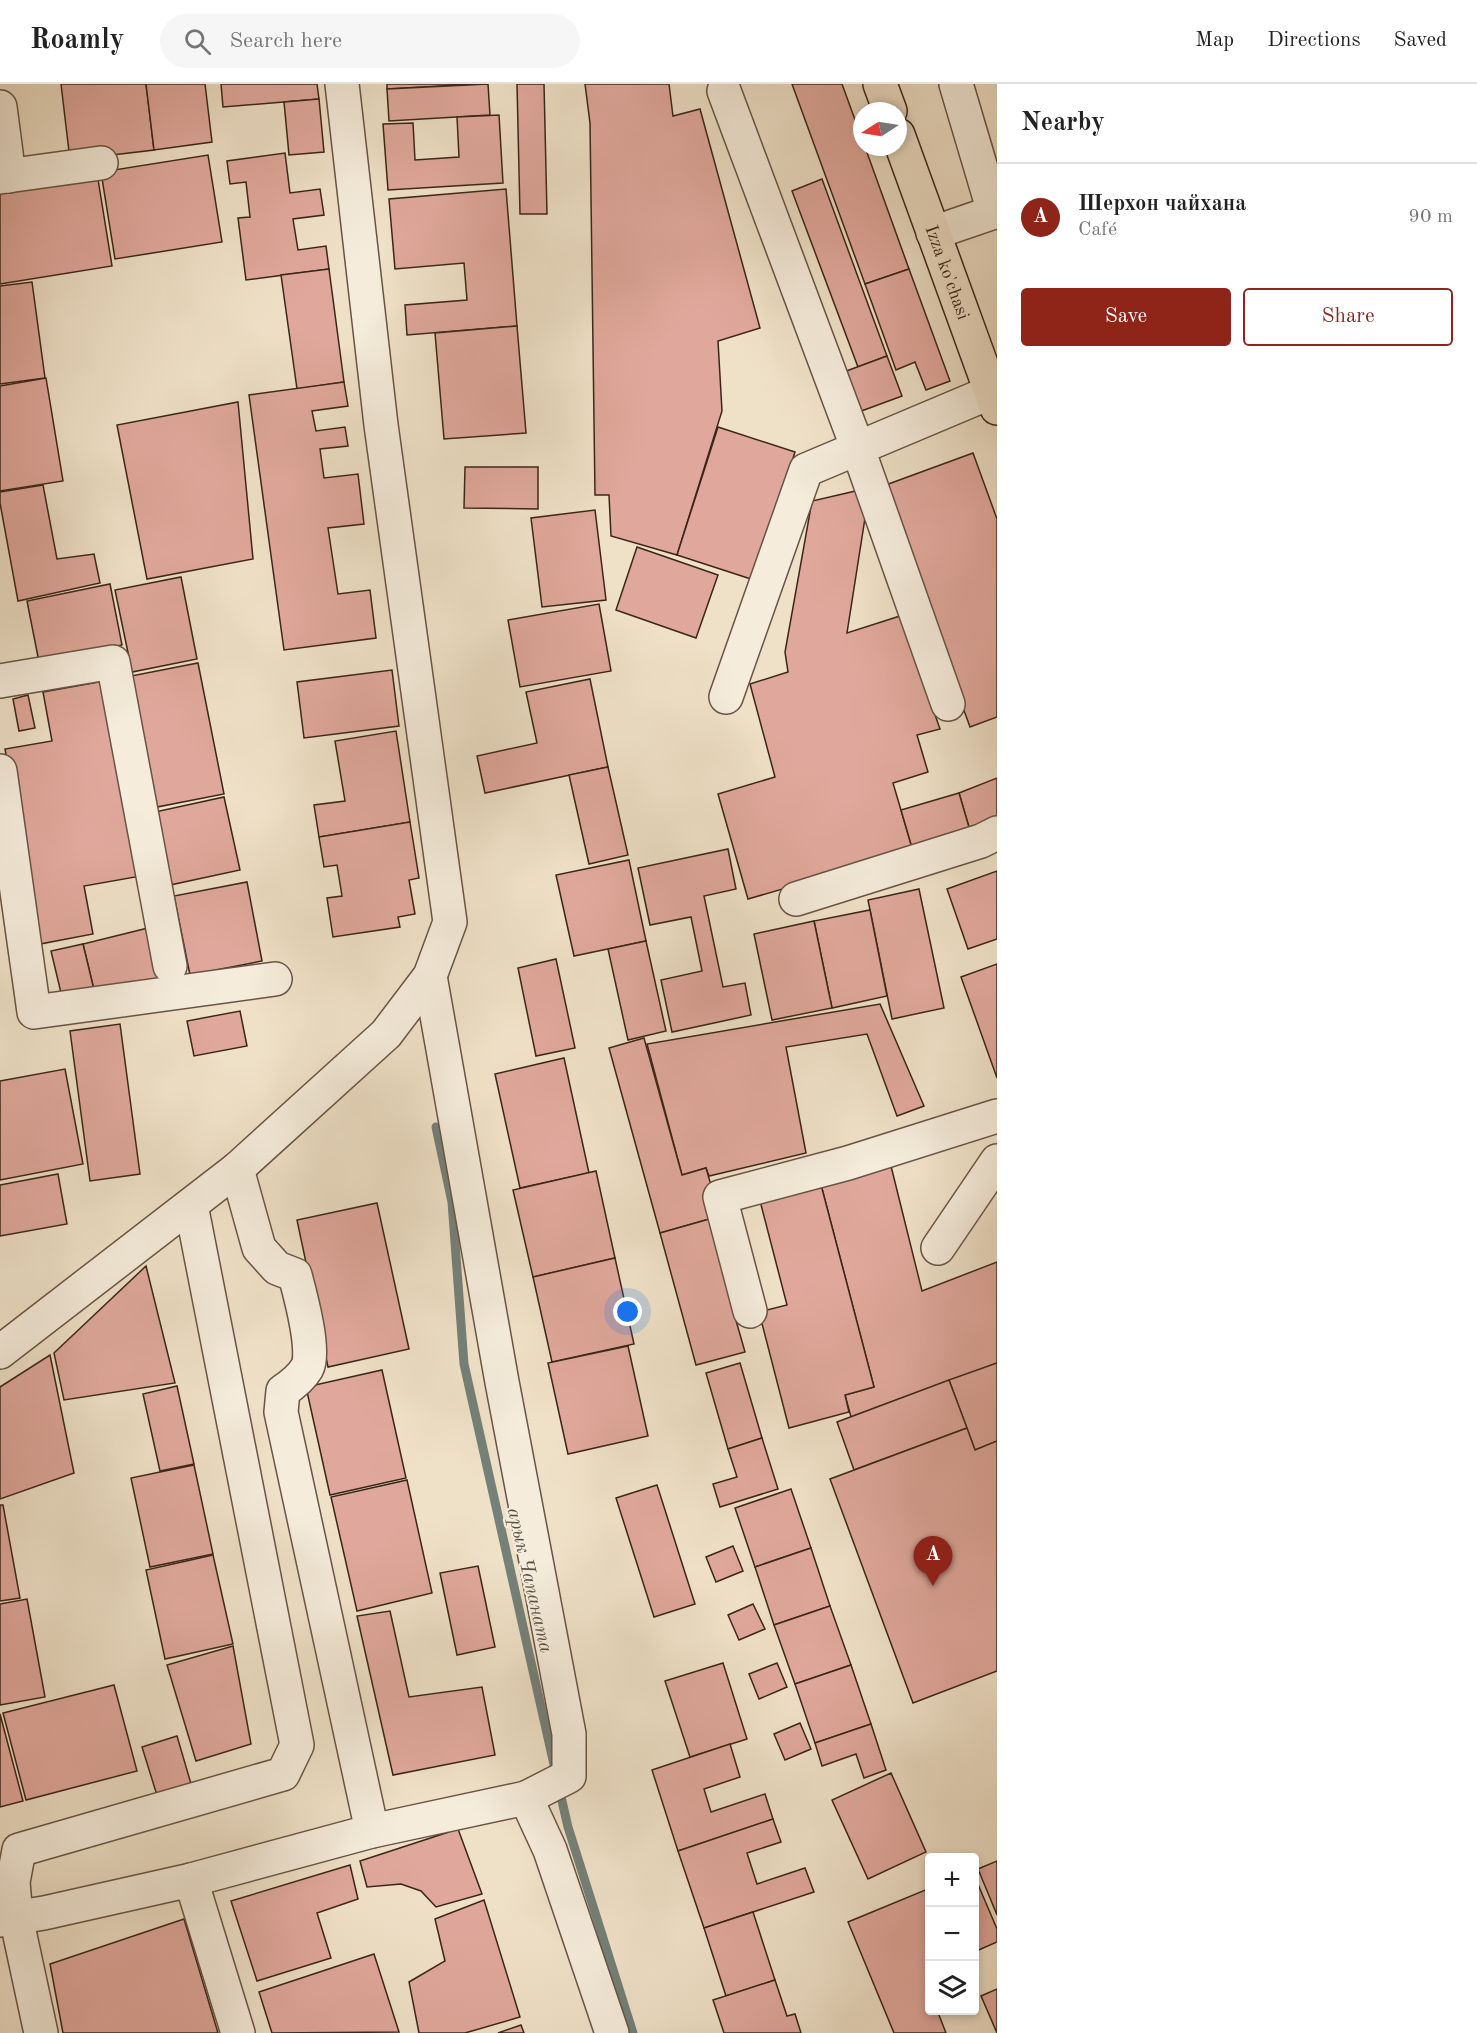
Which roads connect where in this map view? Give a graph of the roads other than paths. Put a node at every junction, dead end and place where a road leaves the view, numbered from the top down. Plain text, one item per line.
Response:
1 (342, 84) edge
2 (880, 84) edge
3 (956, 84) edge
4 (724, 91) dead end
5 (887, 102) edge
6 (0, 107) edge
7 (906, 156) edge
8 (101, 163) dead end
9 (5, 176) edge
10 (996, 215) edge
11 (933, 233) junction
12 (994, 400) edge
13 (858, 448) junction
14 (0, 681) edge
15 (726, 697) dead end
16 (948, 704) dead end
17 (0, 771) edge
18 (997, 833) edge
19 (796, 899) dead end
20 (170, 966) dead end
21 (430, 976) junction
22 (275, 979) dead end
23 (997, 1116) edge
24 (997, 1161) edge
25 (237, 1169) junction
26 (191, 1205) junction
27 (938, 1248) dead end
28 (750, 1311) dead end
29 (0, 1352) edge
30 (529, 1797) junction
31 (372, 1831) junction
32 (191, 1880) junction
33 (8, 1919) edge
34 (41, 2033) edge
35 (238, 2033) edge
36 (612, 2033) edge

1 - 21 street
2 - 5 main road
3 - 10 street
4 - 13 street
6 - 9 street
7 - 11 main road, Izza ko'chasi
8 - 9 street
10 - 11 street
11 - 12 main road, Izza ko'chasi
12 - 13 street
13 - 15 street
13 - 16 street
14 - 20 street
17 - 22 street
18 - 19 street
21 - 25 street
21 - 30 street
23 - 28 street
24 - 27 street
25 - 26 street
25 - 31 street
26 - 29 street
26 - 33 street
30 - 31 street
30 - 36 street
31 - 32 street
32 - 33 street
32 - 35 street
33 - 34 street

